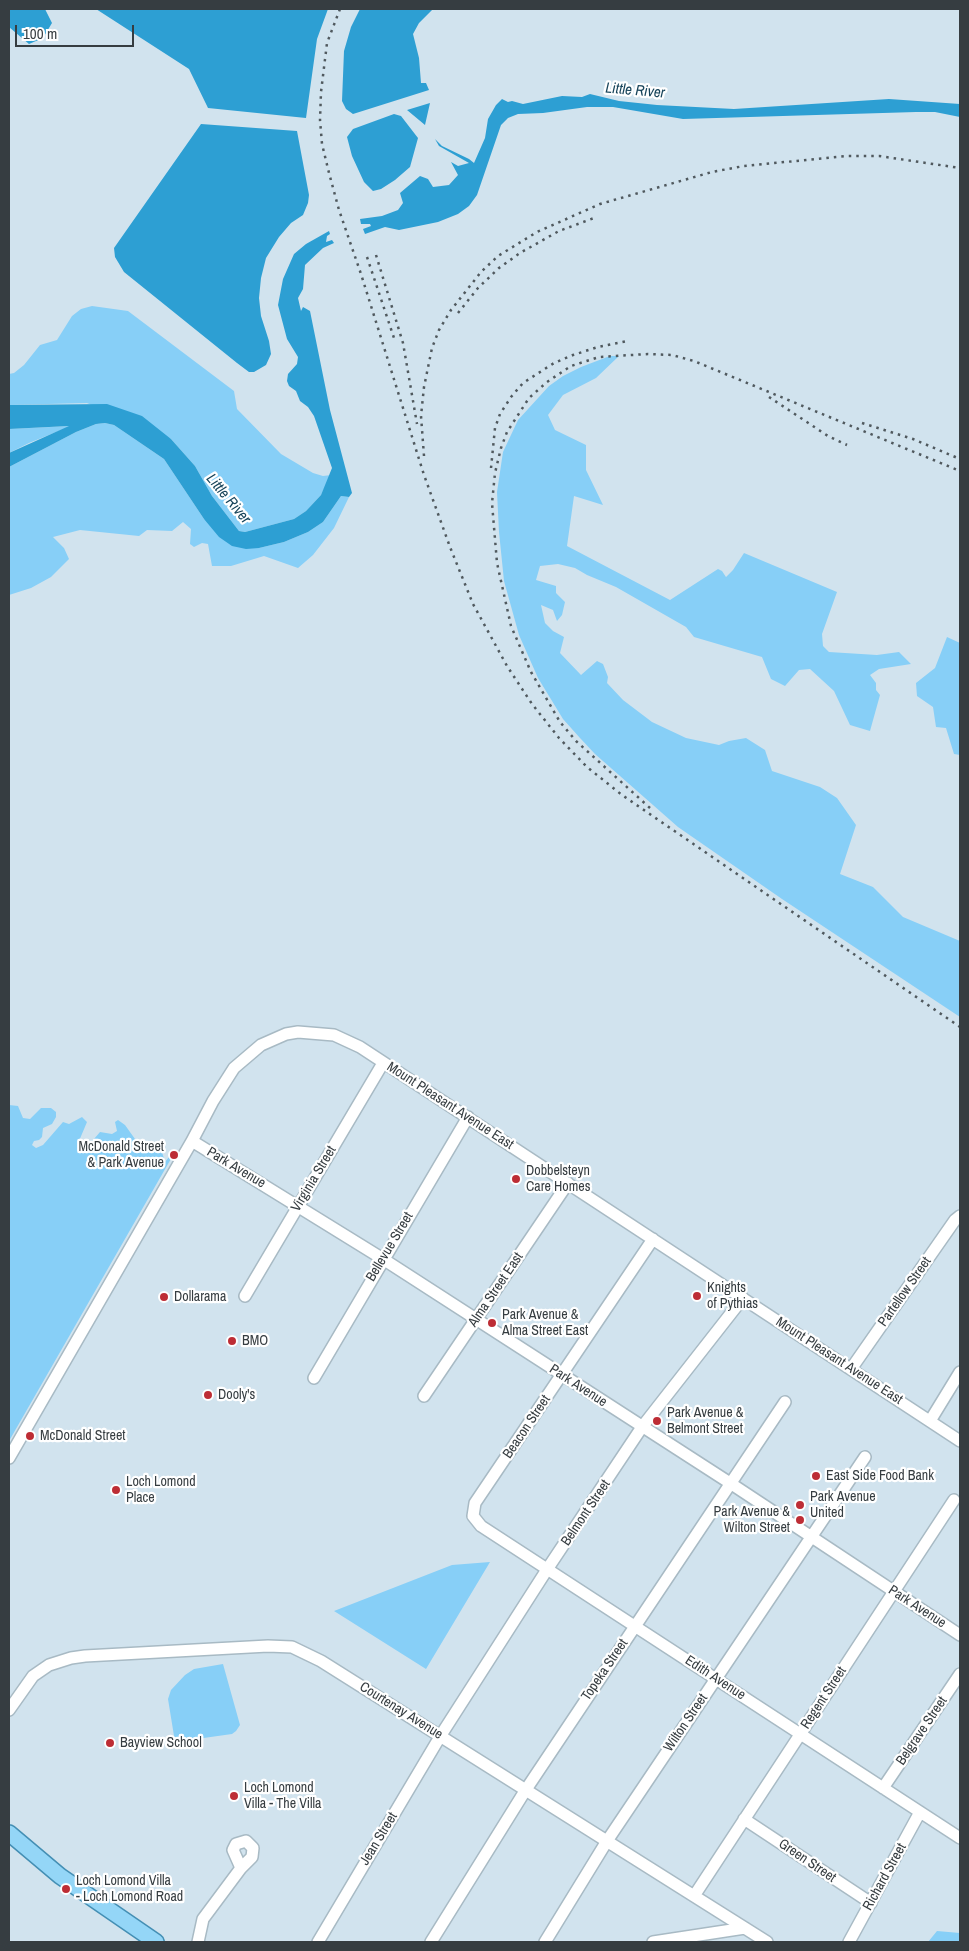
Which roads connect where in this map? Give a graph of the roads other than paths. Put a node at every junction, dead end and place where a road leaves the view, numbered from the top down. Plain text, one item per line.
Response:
1 (382, 1063) junction
2 (468, 1117) junction
3 (192, 1141) junction
4 (568, 1184) junction
5 (298, 1206) junction
6 (960, 1216) edge
7 (653, 1240) junction
8 (383, 1259) junction
9 (245, 1296) dead end
10 (743, 1298) junction
11 (476, 1320) junction
12 (851, 1369) junction
13 (960, 1372) edge
14 (562, 1375) junction
15 (314, 1378) dead end
16 (424, 1396) dead end
17 (785, 1402) dead end
18 (930, 1421) junction
19 (642, 1427) junction
20 (960, 1441) edge
21 (864, 1457) dead end
22 (9, 1458) edge
23 (730, 1483) junction
24 (954, 1500) dead end
25 (473, 1516) joint
26 (811, 1536) junction
27 (548, 1568) junction
28 (894, 1592) junction
29 (635, 1625) junction
30 (960, 1635) edge
31 (960, 1674) edge
32 (716, 1679) junction
33 (9, 1710) edge
34 (800, 1734) junction
35 (441, 1735) junction
36 (883, 1788) junction
37 (525, 1791) junction
38 (920, 1812) junction
39 (744, 1819) junction
40 (9, 1833) edge
41 (960, 1838) edge
42 (607, 1841) junction
43 (241, 1868) dead end
44 (694, 1896) junction
45 (871, 1903) junction
46 (745, 1928) junction
47 (156, 1942) edge
48 (198, 1942) edge
49 (318, 1942) edge
50 (431, 1942) edge
51 (545, 1942) edge
52 (653, 1942) edge
53 (766, 1942) edge
54 (849, 1942) edge

1 - 2 street, Mount Pleasant Avenue East
1 - 3 street, Mount Pleasant Avenue East
1 - 5 street, Virginia Street
2 - 4 street, Mount Pleasant Avenue East
2 - 8 street, Bellevue Street
3 - 5 street, Park Avenue
3 - 22 street
4 - 7 street, Mount Pleasant Avenue East
4 - 11 street, Alma Street East
5 - 8 street, Park Avenue
5 - 9 street, Virginia Street
6 - 12 street, Partellow Street
7 - 10 street, Mount Pleasant Avenue East
7 - 14 street, Beacon Street
8 - 11 street, Park Avenue
8 - 15 street, Bellevue Street
10 - 12 street, Mount Pleasant Avenue East
10 - 19 street, Belmont Street
11 - 14 street, Park Avenue
11 - 16 street, Alma Street East
12 - 18 street, Mount Pleasant Avenue East
13 - 18 street
14 - 19 street, Park Avenue
14 - 25 street, Beacon Street
17 - 23 street, Topeka Street
18 - 20 street, Mount Pleasant Avenue East
19 - 23 street, Park Avenue
19 - 27 street, Belmont Street
21 - 26 street, Wilton Street
23 - 26 street, Park Avenue
23 - 29 street, Topeka Street
24 - 28 street, Regent Street
25 - 27 street, Edith Avenue
26 - 28 street, Park Avenue
26 - 32 street, Wilton Street
27 - 29 street, Edith Avenue
27 - 35 street, Belmont Street
28 - 30 street, Park Avenue
28 - 34 street, Regent Street
29 - 32 street, Edith Avenue
29 - 37 street, Topeka Street
31 - 36 street, Belgrave Street
32 - 34 street, Edith Avenue
32 - 42 street, Wilton Street
33 - 35 street, Courtenay Avenue
34 - 36 street, Edith Avenue
34 - 39 street, Regent Street
35 - 37 street, Courtenay Avenue
35 - 49 street, Jean Street
36 - 38 street, Edith Avenue
37 - 42 street, Courtenay Avenue
37 - 50 street, Topeka Street
38 - 41 street, Edith Avenue
38 - 45 street, Richard Street
39 - 44 street, Regent Street
39 - 45 street, Green Street
40 - 47 main road
42 - 44 street, Courtenay Avenue
42 - 51 street, Wilton Street
43 - 48 street
44 - 46 street, Courtenay Avenue
45 - 54 street, Richard Street
46 - 52 street
46 - 53 street, Courtenay Avenue

